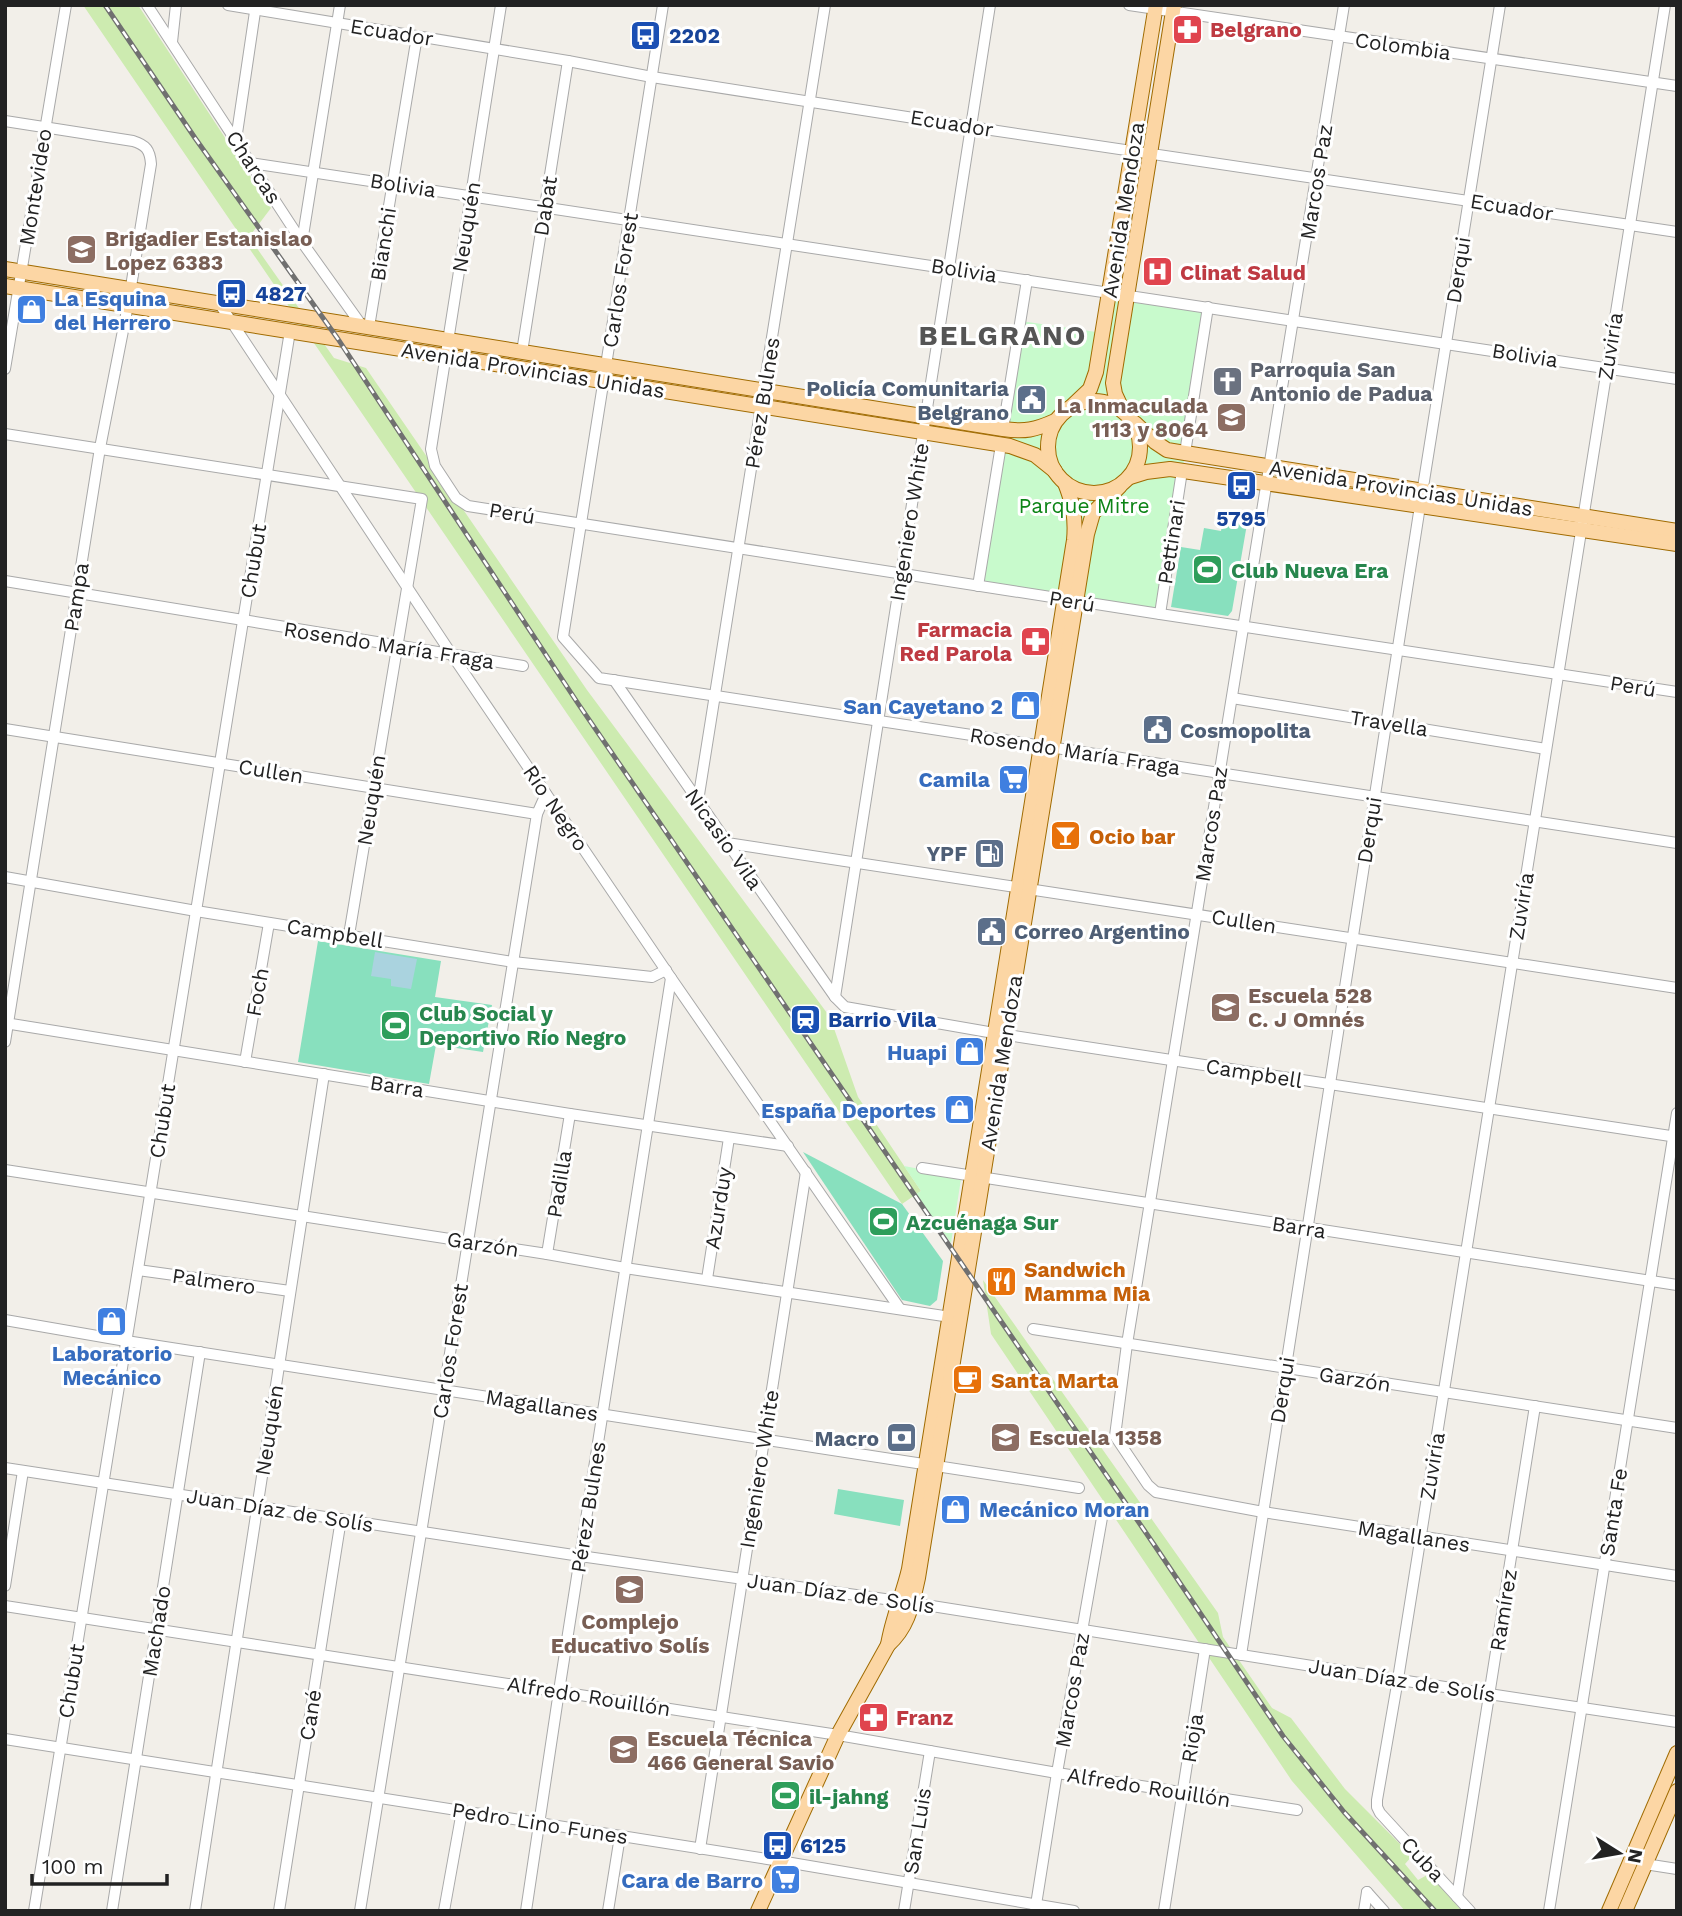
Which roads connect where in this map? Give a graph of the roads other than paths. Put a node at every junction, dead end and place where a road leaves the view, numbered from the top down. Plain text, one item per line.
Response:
1 (66, 5) edge
2 (147, 5) edge
3 (176, 5) edge
4 (228, 5) edge
5 (340, 5) edge
6 (501, 5) edge
7 (663, 5) edge
8 (825, 5) edge
9 (990, 5) edge
10 (1129, 5) edge
11 (1344, 5) edge
12 (1500, 5) edge
13 (1665, 5) edge
14 (256, 7) edge
15 (1156, 7) edge
16 (1174, 9) edge
17 (337, 23) junction
18 (417, 36) junction
19 (1339, 36) junction
20 (172, 42) junction
21 (495, 49) junction
22 (1491, 59) junction
23 (568, 61) junction
24 (652, 76) junction
25 (1652, 82) junction
26 (1677, 86) edge
27 (810, 100) junction
28 (5, 121) edge
29 (971, 127) junction
30 (44, 128) junction
31 (236, 140) junction
32 (1133, 149) junction
33 (1151, 152) junction
34 (251, 163) junction
35 (313, 172) junction
36 (1317, 177) junction
37 (393, 184) junction
38 (471, 195) junction
39 (1469, 200) junction
40 (545, 207) junction
41 (629, 221) junction
42 (1629, 225) junction
43 (1677, 232) edge
44 (302, 242) junction
45 (787, 243) junction
46 (949, 268) junction
47 (5, 269) edge
48 (22, 271) junction
49 (1027, 280) junction
50 (12, 287) edge
51 (130, 289) junction
52 (1110, 292) junction
53 (1128, 295) junction
54 (219, 303) junction
55 (128, 306) junction
56 (1208, 307) junction
57 (1293, 320) junction
58 (232, 323) junction
59 (366, 327) junction
60 (290, 331) junction
61 (449, 340) junction
62 (1446, 343) junction
63 (522, 352) junction
64 (446, 356) junction
65 (606, 366) junction
66 (1606, 368) junction
67 (5, 369) edge
68 (1677, 379) edge
69 (603, 382) junction
70 (764, 391) junction
71 (280, 394) junction
72 (1072, 406) junction
73 (762, 407) junction
74 (1122, 409) junction
75 (926, 417) junction
76 (1055, 421) junction
77 (1135, 424) junction
78 (1003, 429) junction
79 (923, 432) junction
80 (5, 434) edge
81 (1001, 445) junction
82 (100, 448) junction
83 (1185, 453) junction
84 (1270, 467) junction
85 (1055, 471) junction
86 (1182, 471) junction
87 (267, 475) junction
88 (1125, 481) junction
89 (1065, 483) junction
90 (1267, 483) junction
91 (339, 486) junction
92 (1421, 498) junction
93 (468, 506) joint
94 (581, 523) junction
95 (1581, 523) junction
96 (1677, 531) edge
97 (1677, 544) edge
98 (739, 548) junction
99 (901, 574) junction
100 (5, 582) edge
101 (407, 586) junction
102 (978, 586) junction
103 (77, 593) junction
104 (1070, 600) junction
105 (1160, 614) junction
106 (243, 621) junction
107 (1243, 626) junction
108 (397, 646) junction
109 (1397, 650) junction
110 (452, 655) junction
111 (523, 666) dead end
112 (1557, 674) junction
113 (599, 678) joint
114 (614, 680) junction
115 (1677, 692) edge
116 (716, 696) junction
117 (1231, 698) junction
118 (878, 721) junction
119 (1386, 723) junction
120 (5, 729) edge
121 (54, 736) junction
122 (1046, 747) junction
123 (1546, 748) junction
124 (220, 763) junction
125 (1220, 773) junction
126 (373, 788) junction
127 (546, 794) junction
128 (1374, 797) junction
129 (698, 801) junction
130 (537, 814) junction
131 (1534, 821) junction
132 (727, 843) junction
133 (1677, 843) edge
134 (856, 864) junction
135 (5, 877) edge
136 (31, 882) junction
137 (1023, 888) junction
138 (196, 911) junction
139 (1197, 914) junction
140 (269, 923) junction
141 (349, 935) junction
142 (1352, 938) junction
143 (513, 962) junction
144 (1511, 963) junction
145 (668, 974) junction
146 (1677, 988) edge
147 (835, 998) junction
148 (7, 1023) edge
149 (1000, 1034) junction
150 (5, 1042) edge
151 (173, 1050) junction
152 (1173, 1060) junction
153 (245, 1062) junction
154 (324, 1074) junction
155 (1329, 1084) junction
156 (490, 1101) junction
157 (1488, 1108) junction
158 (1677, 1113) edge
159 (570, 1114) junction
160 (648, 1124) junction
161 (1675, 1137) edge
162 (729, 1138) junction
163 (788, 1146) junction
164 (922, 1168) dead end
165 (5, 1170) edge
166 (806, 1172) junction
167 (977, 1176) junction
168 (150, 1193) junction
169 (1150, 1203) junction
170 (302, 1216) junction
171 (1307, 1228) junction
172 (468, 1242) junction
173 (1465, 1252) junction
174 (547, 1254) junction
175 (625, 1268) junction
176 (138, 1270) junction
177 (706, 1279) junction
178 (1650, 1281) junction
179 (1677, 1285) edge
180 (290, 1291) junction
181 (787, 1291) junction
182 (900, 1309) junction
183 (955, 1317) junction
184 (5, 1320) edge
185 (1033, 1329) dead end
186 (126, 1341) junction
187 (1127, 1344) junction
188 (200, 1352) junction
189 (279, 1364) junction
190 (1285, 1368) junction
191 (444, 1390) junction
192 (1443, 1392) junction
193 (1535, 1406) junction
194 (603, 1414) junction
195 (1628, 1420) junction
196 (1677, 1428) edge
197 (764, 1440) junction
198 (931, 1465) junction
199 (5, 1468) edge
200 (23, 1471) junction
201 (103, 1483) junction
202 (1079, 1488) dead end
203 (1152, 1489) joint
204 (177, 1494) junction
205 (257, 1507) junction
206 (1103, 1512) dead end
207 (1263, 1513) junction
208 (341, 1519) junction
209 (421, 1532) junction
210 (1420, 1537) junction
211 (1512, 1551) junction
212 (580, 1556) junction
213 (1604, 1565) junction
214 (1677, 1576) edge
215 (742, 1578) junction
216 (5, 1586) edge
217 (907, 1602) junction
218 (5, 1606) edge
219 (81, 1618) junction
220 (156, 1629) junction
221 (1082, 1630) junction
222 (236, 1641) junction
223 (1205, 1649) junction
224 (320, 1654) junction
225 (1241, 1655) junction
226 (400, 1667) junction
227 (1398, 1679) junction
228 (559, 1691) junction
229 (1489, 1694) junction
230 (1581, 1708) junction
231 (720, 1717) junction
232 (1677, 1722) edge
233 (838, 1735) junction
234 (5, 1739) edge
235 (60, 1748) junction
236 (930, 1751) junction
237 (1677, 1753) edge
238 (136, 1760) junction
239 (216, 1772) junction
240 (1057, 1773) junction
241 (299, 1785) junction
242 (1677, 1791) edge
243 (1183, 1792) junction
244 (379, 1798) junction
245 (1377, 1807) joint
246 (1297, 1810) dead end
247 (461, 1811) junction
248 (540, 1823) junction
249 (620, 1836) junction
250 (700, 1849) junction
251 (780, 1861) junction
252 (1645, 1864) junction
253 (1677, 1869) edge
254 (909, 1883) junction
255 (1457, 1897) junction
256 (1036, 1908) edge
257 (34, 1911) edge
258 (112, 1911) edge
259 (195, 1911) edge
260 (279, 1911) edge
261 (360, 1911) edge
262 (444, 1911) edge
263 (526, 1911) edge
264 (608, 1911) edge
265 (758, 1911) edge
266 (904, 1911) edge
267 (1074, 1911) edge
268 (1164, 1911) edge
269 (1364, 1911) edge
270 (1384, 1911) edge
271 (1470, 1911) edge
272 (1549, 1911) edge
273 (1609, 1911) edge
274 (1625, 1911) edge

1 - 30 street, Montevideo
2 - 20 street, Charcas
3 - 20 street
4 - 14 street, Ecuador
5 - 17 street
6 - 21 street, Neuquén
7 - 24 street, Carlos Forest
8 - 27 street, Pérez Bulnes
9 - 29 street, Ingeniero White
10 - 15 street, Colombia
11 - 19 street, Marcos Paz
12 - 22 street, Derqui
13 - 25 street, Zuviría
14 - 17 street, Ecuador
14 - 31 street
15 - 16 street, Colombia
15 - 32 main road, Avenida Mendoza
16 - 19 street, Colombia
16 - 33 main road, Avenida Mendoza
17 - 18 street, Ecuador
17 - 35 street
18 - 21 street, Ecuador
18 - 37 street, Bianchi
19 - 22 street, Colombia
19 - 36 street, Marcos Paz
20 - 31 street, Charcas
21 - 23 street, Ecuador
21 - 38 street, Neuquén
22 - 25 street, Colombia
22 - 39 street, Derqui
23 - 24 street, Ecuador
23 - 40 street, Dabat
24 - 27 street, Ecuador
24 - 41 street, Carlos Forest
25 - 26 street, Colombia
25 - 42 street, Zuviría
27 - 29 street, Ecuador
27 - 45 street, Pérez Bulnes
28 - 30 street
29 - 32 street, Ecuador
29 - 46 street, Ingeniero White
30 - 48 street, Montevideo
30 - 51 street, Pampa
31 - 34 street, Charcas
32 - 33 street, Ecuador
32 - 52 main road, Avenida Mendoza
33 - 36 street, Ecuador
33 - 53 main road, Avenida Mendoza
34 - 35 street, Bolivia
34 - 44 street, Charcas
35 - 37 street, Bolivia
35 - 44 street
36 - 39 street, Ecuador
36 - 57 street, Marcos Paz
37 - 38 street, Bolivia
37 - 59 street, Bianchi
38 - 40 street, Bolivia
38 - 61 street, Neuquén
39 - 42 street, Ecuador
39 - 62 street, Derqui
40 - 41 street, Bolivia
40 - 63 street, Dabat
41 - 45 street, Bolivia
41 - 65 street, Carlos Forest
42 - 43 street, Ecuador
42 - 66 street, Zuviría
44 - 59 street, Charcas
45 - 46 street, Bolivia
45 - 70 street, Pérez Bulnes
46 - 49 street, Bolivia
46 - 75 street, Ingeniero White
47 - 48 main road, Avenida Provincias Unidas
48 - 50 street, Montevideo
48 - 51 main road, Avenida Provincias Unidas
49 - 52 street, Bolivia
49 - 78 street
50 - 55 main road, Avenida Provincias Unidas
50 - 67 street, Montevideo
51 - 54 main road, Avenida Provincias Unidas
51 - 55 street, Pampa
52 - 53 street, Bolivia
52 - 72 main road, Avenida Mendoza
53 - 56 street, Bolivia
53 - 74 main road, Avenida Mendoza
54 - 58 street, Río Negro
54 - 59 main road, Avenida Provincias Unidas
55 - 58 main road, Avenida Provincias Unidas
55 - 82 street, Pampa
56 - 57 street, Bolivia
56 - 83 street
57 - 62 street, Bolivia
57 - 84 street, Marcos Paz
58 - 60 main road, Avenida Provincias Unidas
58 - 71 street, Río Negro
59 - 61 main road, Avenida Provincias Unidas
60 - 64 main road, Avenida Provincias Unidas
60 - 71 street, Chubut
61 - 63 main road, Avenida Provincias Unidas
61 - 64 street, Neuquén
62 - 66 street, Bolivia
62 - 92 street, Derqui
63 - 65 main road, Avenida Provincias Unidas
64 - 69 main road, Avenida Provincias Unidas
64 - 93 street, Neuquén
65 - 69 street, Carlos Forest
65 - 70 main road, Avenida Provincias Unidas
66 - 68 street, Bolivia
66 - 95 street, Zuviría
69 - 73 main road, Avenida Provincias Unidas
69 - 94 street, Carlos Forest
70 - 73 street, Pérez Bulnes
70 - 75 main road, Avenida Provincias Unidas
71 - 87 street, Chubut
71 - 91 street, Río Negro
72 - 74 main road
72 - 76 main road
73 - 79 main road, Avenida Provincias Unidas
73 - 98 street, Pérez Bulnes
74 - 77 main road
75 - 78 main road, Avenida Provincias Unidas
75 - 79 street, Ingeniero White
76 - 78 main road, Avenida Provincias Unidas
76 - 85 main road
77 - 83 main road, Avenida Provincias Unidas
77 - 88 main road
79 - 81 main road, Avenida Provincias Unidas
79 - 99 street, Ingeniero White
80 - 82 street
81 - 85 main road, Avenida Provincias Unidas
81 - 102 street
82 - 87 street
82 - 103 street, Pampa
83 - 84 main road, Avenida Provincias Unidas
84 - 90 street, Marcos Paz
84 - 92 main road, Avenida Provincias Unidas
85 - 89 main road
86 - 88 main road, Avenida Provincias Unidas
86 - 90 main road, Avenida Provincias Unidas
86 - 105 street, Pettinari
87 - 91 street
87 - 106 street, Chubut
88 - 89 main road
88 - 104 main road, Avenida Mendoza
89 - 104 main road, Avenida Mendoza
90 - 92 main road, Avenida Provincias Unidas
90 - 107 street, Marcos Paz
91 - 101 street, Río Negro
91 - 101 street, Neuquén
92 - 95 main road, Avenida Provincias Unidas
92 - 109 street, Derqui
93 - 94 street, Perú
94 - 98 street, Perú
94 - 113 street, Carlos Forest
95 - 96 main road, Avenida Provincias Unidas
95 - 97 main road, Avenida Provincias Unidas
95 - 112 street, Zuviría
98 - 99 street, Perú
98 - 116 street, Pérez Bulnes
99 - 102 street, Perú
99 - 118 street, Ingeniero White
100 - 103 street, Rosendo María Fraga
101 - 108 street, Neuquén
101 - 110 street, Río Negro
102 - 104 street, Perú
103 - 106 street, Rosendo María Fraga
103 - 121 street, Pampa
104 - 105 street, Perú
104 - 122 main road, Avenida Mendoza
105 - 107 street, Perú
106 - 108 street, Rosendo María Fraga
106 - 124 street, Chubut
107 - 109 street, Perú
107 - 117 street, Marcos Paz
108 - 110 street, Rosendo María Fraga
108 - 126 street, Neuquén
109 - 112 street, Perú
109 - 119 street, Derqui
110 - 111 street, Rosendo María Fraga
110 - 127 street, Río Negro
112 - 115 street, Perú
112 - 123 street, Zuviría
113 - 114 street, Rosendo María Fraga
114 - 116 street, Rosendo María Fraga
114 - 129 street, Nicasio Vila
116 - 118 street, Rosendo María Fraga
116 - 129 street, Pérez Bulnes
117 - 119 street, Travella
117 - 125 street, Marcos Paz
118 - 122 street, Rosendo María Fraga
118 - 134 street, Ingeniero White
119 - 123 street, Travella
119 - 128 street, Derqui
120 - 121 street, Cullen
121 - 124 street, Cullen
121 - 136 street, Pampa
122 - 125 street, Rosendo María Fraga
122 - 137 main road, Avenida Mendoza
123 - 131 street, Zuviría
124 - 126 street, Cullen
124 - 138 street, Chubut
125 - 128 street, Rosendo María Fraga
125 - 139 street, Marcos Paz
126 - 130 street, Cullen
126 - 141 street, Neuquén
127 - 130 street, Carlos Forest
127 - 145 street, Río Negro
128 - 131 street, Rosendo María Fraga
128 - 142 street, Derqui
129 - 132 street, Nicasio Vila
130 - 143 street, Carlos Forest
131 - 133 street, Rosendo María Fraga
131 - 144 street, Zuviría
132 - 134 street, Cullen
132 - 147 street, Nicasio Vila
134 - 137 street, Cullen
134 - 147 street, Ingeniero White
135 - 136 street, Campbell
136 - 138 street, Campbell
136 - 148 street, Pampa
137 - 139 street, Cullen
137 - 149 main road, Avenida Mendoza
138 - 140 street, Campbell
138 - 151 street, Chubut
139 - 142 street, Cullen
139 - 152 street, Marcos Paz
140 - 141 street, Campbell
140 - 153 street, Foch
141 - 143 street, Campbell
142 - 144 street, Cullen
142 - 155 street, Derqui
143 - 145 street, Campbell
143 - 156 street, Carlos Forest
144 - 146 street, Cullen
144 - 157 street, Zuviría
145 - 160 street, Pérez Bulnes
145 - 163 street, Río Negro
147 - 149 street, Campbell
148 - 150 street, Pampa
148 - 151 street, Barra
149 - 152 street, Campbell
149 - 167 main road, Avenida Mendoza
151 - 153 street, Barra
151 - 168 street, Chubut
152 - 155 street, Campbell
152 - 169 street, Marcos Paz
153 - 154 street, Barra
154 - 156 street, Barra
154 - 170 street, Neuquén
155 - 157 street, Campbell
155 - 171 street, Derqui
156 - 159 street, Barra
156 - 172 street, Carlos Forest
157 - 161 street, Campbell
157 - 173 street, Zuviría
158 - 161 street, Santa Fe
159 - 160 street, Barra
159 - 174 street, Padilla
160 - 162 street, Barra
160 - 175 street, Pérez Bulnes
161 - 178 street, Santa Fe
162 - 163 street, Barra
162 - 177 street, Azurduy
163 - 166 street, Río Negro
164 - 167 street, Barra
165 - 168 street, Garzón
166 - 181 street, Ingeniero White
166 - 182 street, Río Negro
167 - 169 street, Barra
167 - 183 main road, Avenida Mendoza
168 - 170 street, Garzón
168 - 176 street, Chubut
169 - 171 street, Barra
169 - 187 street, Marcos Paz
170 - 172 street, Garzón
170 - 180 street, Neuquén
171 - 173 street, Barra
171 - 190 street, Derqui
172 - 174 street, Garzón
172 - 191 street, Carlos Forest
173 - 178 street, Barra
173 - 192 street, Zuviría
174 - 175 street, Garzón
175 - 177 street, Garzón
175 - 194 street, Pérez Bulnes
176 - 180 street, Palmero
176 - 186 street, Chubut
177 - 181 street, Garzón
178 - 179 street, Barra
178 - 195 street, Santa Fe
180 - 189 street, Neuquén
181 - 182 street, Garzón
181 - 197 street, Ingeniero White
182 - 183 street, Garzón
183 - 198 main road, Avenida Mendoza
184 - 186 street, Magallanes
185 - 187 street, Garzón
186 - 188 street, Magallanes
186 - 201 street, Chubut
187 - 190 street, Garzón
187 - 203 street, Marcos Paz
188 - 189 street, Magallanes
188 - 204 street, Machado
189 - 191 street, Magallanes
189 - 205 street, Neuquén
190 - 192 street, Garzón
190 - 207 street, Derqui
191 - 194 street, Magallanes
191 - 209 street, Carlos Forest
192 - 193 street, Garzón
192 - 210 street, Zuviría
193 - 195 street, Garzón
193 - 211 street, Ramírez
194 - 197 street, Magallanes
194 - 212 street, Pérez Bulnes
195 - 196 street, Garzón
195 - 213 street, Santa Fe
197 - 198 street, Magallanes
197 - 215 street, Ingeniero White
198 - 202 street, Magallanes
198 - 217 main road, Avenida Mendoza
199 - 200 street, Juan Díaz de Solís
200 - 201 street, Juan Díaz de Solís
200 - 216 street
201 - 204 street, Juan Díaz de Solís
201 - 219 street, Chubut
203 - 207 street, Magallanes
204 - 205 street, Juan Díaz de Solís
204 - 220 street, Machado
205 - 208 street, Juan Díaz de Solís
205 - 222 street, Neuquén
206 - 221 street, Marcos Paz
207 - 210 street, Magallanes
207 - 225 street, Derqui
208 - 209 street, Juan Díaz de Solís
208 - 224 street, Cané
209 - 212 street, Juan Díaz de Solís
209 - 226 street, Carlos Forest
210 - 211 street, Magallanes
210 - 227 street, Zuviría
211 - 213 street, Magallanes
211 - 229 street, Ramírez
212 - 215 street, Juan Díaz de Solís
212 - 228 street, Pérez Bulnes
213 - 214 street, Magallanes
213 - 230 street, Santa Fe
215 - 217 street, Juan Díaz de Solís
215 - 231 street, Ingeniero White
217 - 221 street, Juan Díaz de Solís
217 - 233 main road, Avenida Mendoza
218 - 219 street, Alfredo Rouillón
219 - 220 street, Alfredo Rouillón
219 - 235 street, Chubut
220 - 222 street, Alfredo Rouillón
220 - 238 street, Machado
221 - 223 street, Juan Díaz de Solís
221 - 240 street, Marcos Paz
222 - 224 street, Alfredo Rouillón
222 - 239 street, Neuquén
223 - 225 street, Juan Díaz de Solís
223 - 243 street, Rioja
224 - 226 street, Alfredo Rouillón
224 - 241 street, Cané
225 - 227 street, Juan Díaz de Solís
226 - 228 street, Alfredo Rouillón
226 - 244 street, Carlos Forest
227 - 229 street, Juan Díaz de Solís
227 - 245 street, Zuviría
228 - 231 street, Alfredo Rouillón
228 - 248 street, Pérez Bulnes
229 - 230 street, Juan Díaz de Solís
229 - 255 street, Ramírez
230 - 232 street, Juan Díaz de Solís
230 - 272 street, Santa Fe
231 - 233 street, Alfredo Rouillón
231 - 250 street, Ingeniero White
233 - 236 street, Alfredo Rouillón
233 - 251 main road, Avenida Mendoza
234 - 235 street, Pedro Lino Funes
235 - 238 street, Pedro Lino Funes
235 - 257 street, Chubut
236 - 240 street, Alfredo Rouillón
236 - 254 street, San Luis
237 - 273 main road
238 - 239 street, Pedro Lino Funes
238 - 258 street, Machado
239 - 241 street, Pedro Lino Funes
239 - 259 street, Neuquén
240 - 243 street, Alfredo Rouillón
240 - 256 street, Marcos Paz
241 - 244 street, Pedro Lino Funes
241 - 260 street, Cané
242 - 252 main road
243 - 246 street, Alfredo Rouillón
243 - 268 street, Rioja
244 - 247 street, Pedro Lino Funes
244 - 261 street, Carlos Forest
245 - 255 street, Cuba
247 - 248 street, Pedro Lino Funes
247 - 262 street
248 - 249 street, Pedro Lino Funes
248 - 263 street, Pérez Bulnes
249 - 250 street, Pedro Lino Funes
249 - 264 street
250 - 251 street, Pedro Lino Funes
251 - 254 street, Pedro Lino Funes
251 - 265 main road, Avenida Mendoza
252 - 253 street
252 - 274 main road
254 - 256 street, Pedro Lino Funes
254 - 266 street, San Luis
255 - 271 street, Cuba
256 - 267 street, Pedro Lino Funes
269 - 270 street

